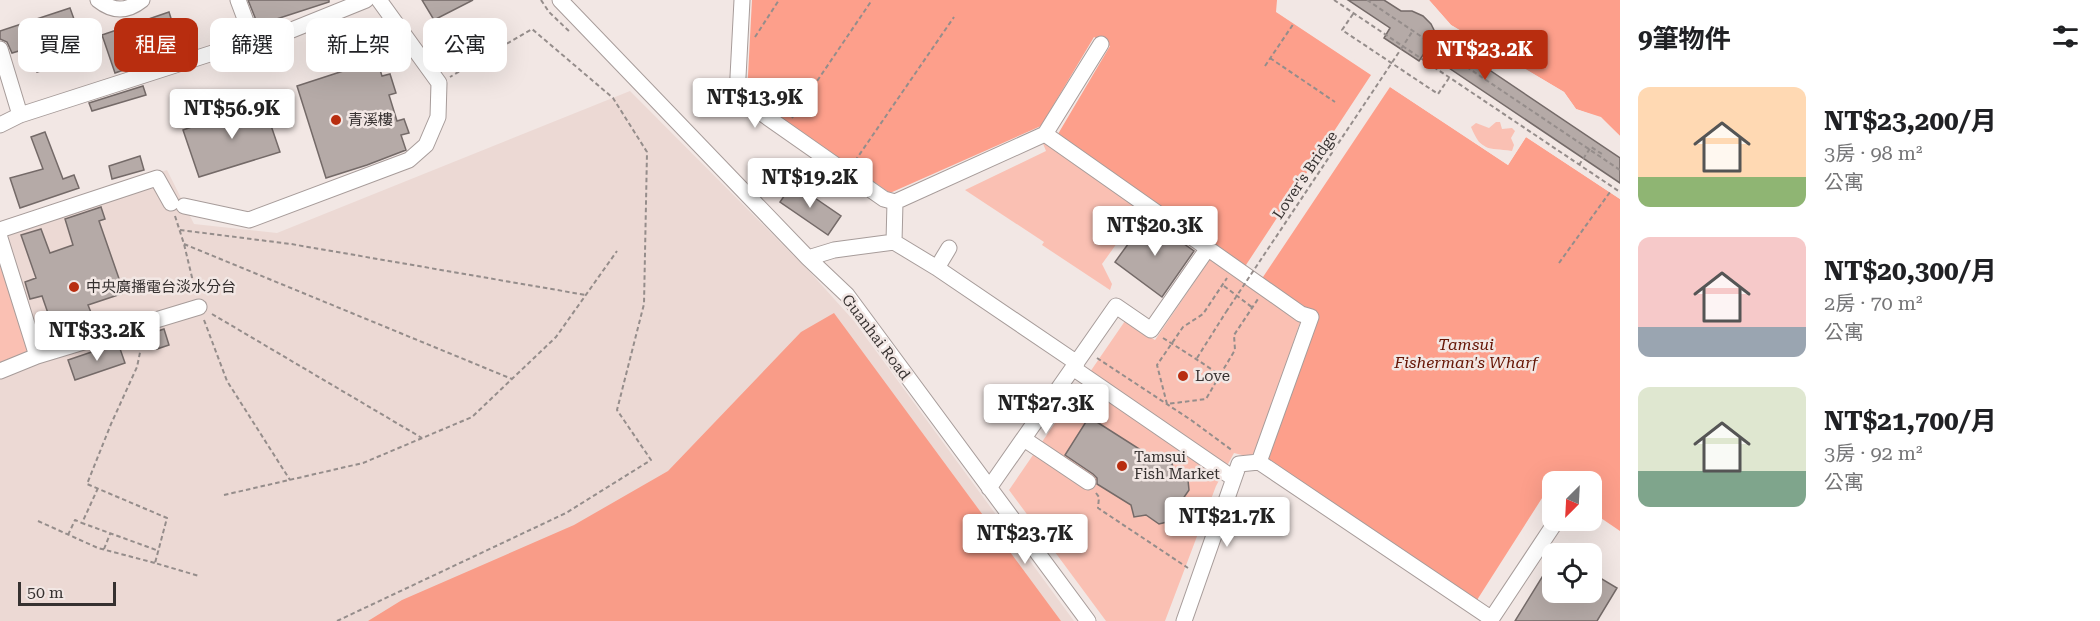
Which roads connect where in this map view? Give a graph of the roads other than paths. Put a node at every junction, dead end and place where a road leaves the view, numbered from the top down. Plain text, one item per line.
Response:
1 (98, 0) edge
2 (142, 0) edge
3 (238, 0) edge
4 (366, 0) edge
5 (379, 0) edge
6 (560, 0) edge
7 (742, 0) edge
8 (245, 18) edge
9 (294, 29) edge
10 (1101, 44) dead end
11 (0, 49) edge
12 (210, 54) edge
13 (20, 115) junction
14 (0, 125) edge
15 (1045, 134) junction
16 (889, 201) junction
17 (0, 230) edge
18 (0, 238) edge
19 (894, 242) junction
20 (949, 248) dead end
21 (1208, 248) junction
22 (808, 258) junction
23 (937, 268) junction
24 (199, 306) road end
25 (37, 356) junction
26 (1078, 360) junction
27 (0, 371) edge
28 (1024, 439) junction
29 (1259, 462) junction
30 (1236, 471) junction
31 (1088, 482) road end
32 (989, 489) junction
33 (1550, 531) edge
34 (1491, 620) edge
35 (1088, 621) edge
36 (1184, 621) edge

1 - 2 street
3 - 8 street
4 - 9 street
5 - 17 street
6 - 22 street, Guanhai Road
7 - 16 street
10 - 15 street
11 - 13 street
12 - 13 street
13 - 14 street
15 - 16 street
15 - 21 street
16 - 19 street
18 - 25 street
19 - 22 street
19 - 23 street
20 - 23 street
21 - 26 street
21 - 29 street
22 - 32 street, Guanhai Road
23 - 26 street
24 - 25 street
25 - 27 street
26 - 28 street
26 - 30 street
28 - 31 street
28 - 32 street
29 - 30 street
29 - 34 street
30 - 36 street
32 - 35 street, Guanhai Road
33 - 34 street

